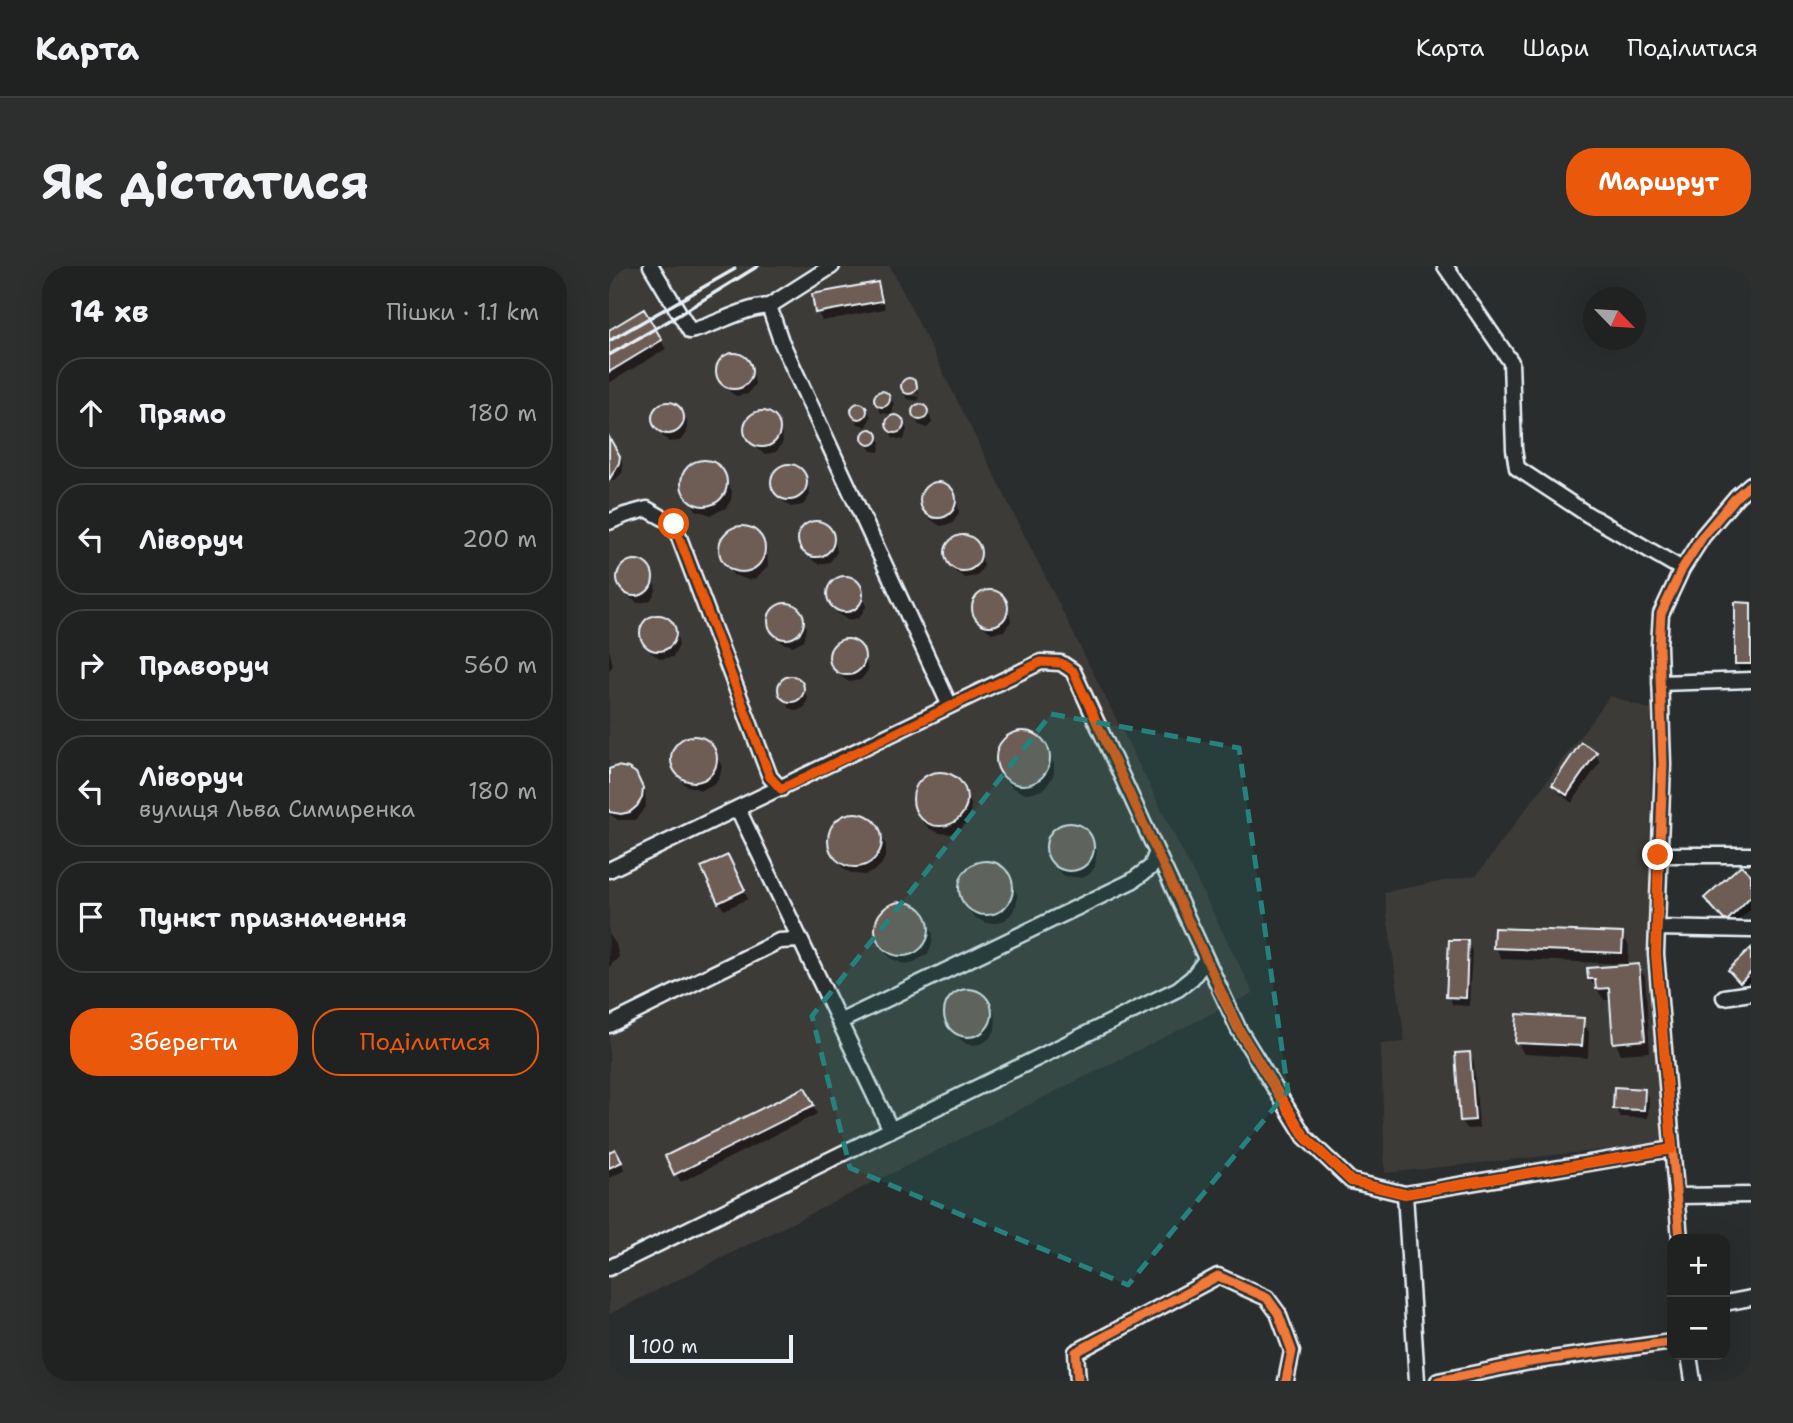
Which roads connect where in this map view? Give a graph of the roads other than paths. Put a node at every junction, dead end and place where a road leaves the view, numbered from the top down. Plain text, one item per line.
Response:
1 (651, 266) edge
2 (832, 266) edge
3 (1445, 266) edge
4 (769, 306) junction
5 (1751, 484) edge
6 (609, 522) edge
7 (1682, 569) junction
8 (1751, 680) edge
9 (1660, 683) junction
10 (950, 706) junction
11 (781, 789) junction
12 (738, 809) junction
13 (1156, 854) junction
14 (1658, 855) junction
15 (1751, 855) edge
16 (609, 870) edge
17 (1657, 928) junction
18 (1751, 930) edge
19 (800, 940) junction
20 (1205, 961) junction
21 (1751, 993) edge
22 (1724, 997) dead end
23 (839, 1022) junction
24 (609, 1025) edge
25 (891, 1130) junction
26 (1672, 1149) junction
27 (1405, 1194) junction
28 (1751, 1195) edge
29 (1677, 1196) junction
30 (1680, 1234) edge
31 (609, 1268) edge
32 (1751, 1298) edge
33 (1730, 1302) edge
34 (1667, 1343) edge
35 (1690, 1360) edge
36 (1078, 1381) edge
37 (1286, 1381) edge
38 (1417, 1381) edge
39 (1438, 1381) edge
40 (1693, 1381) edge

1 - 4 street
2 - 4 street
3 - 7 street
4 - 10 street
5 - 7 street
6 - 11 street
7 - 9 street
8 - 9 street
9 - 14 street
10 - 11 street
10 - 13 street
11 - 12 street
12 - 16 street
12 - 19 street
13 - 20 street
13 - 23 street
14 - 15 street
14 - 17 street
17 - 18 street
17 - 26 street
19 - 23 street
19 - 24 street
20 - 25 street
20 - 27 street
21 - 22 street
23 - 25 street
25 - 31 street
26 - 27 street
26 - 29 street
27 - 38 street
28 - 29 street
29 - 30 street
32 - 33 street
34 - 39 street
35 - 40 street
36 - 37 street

